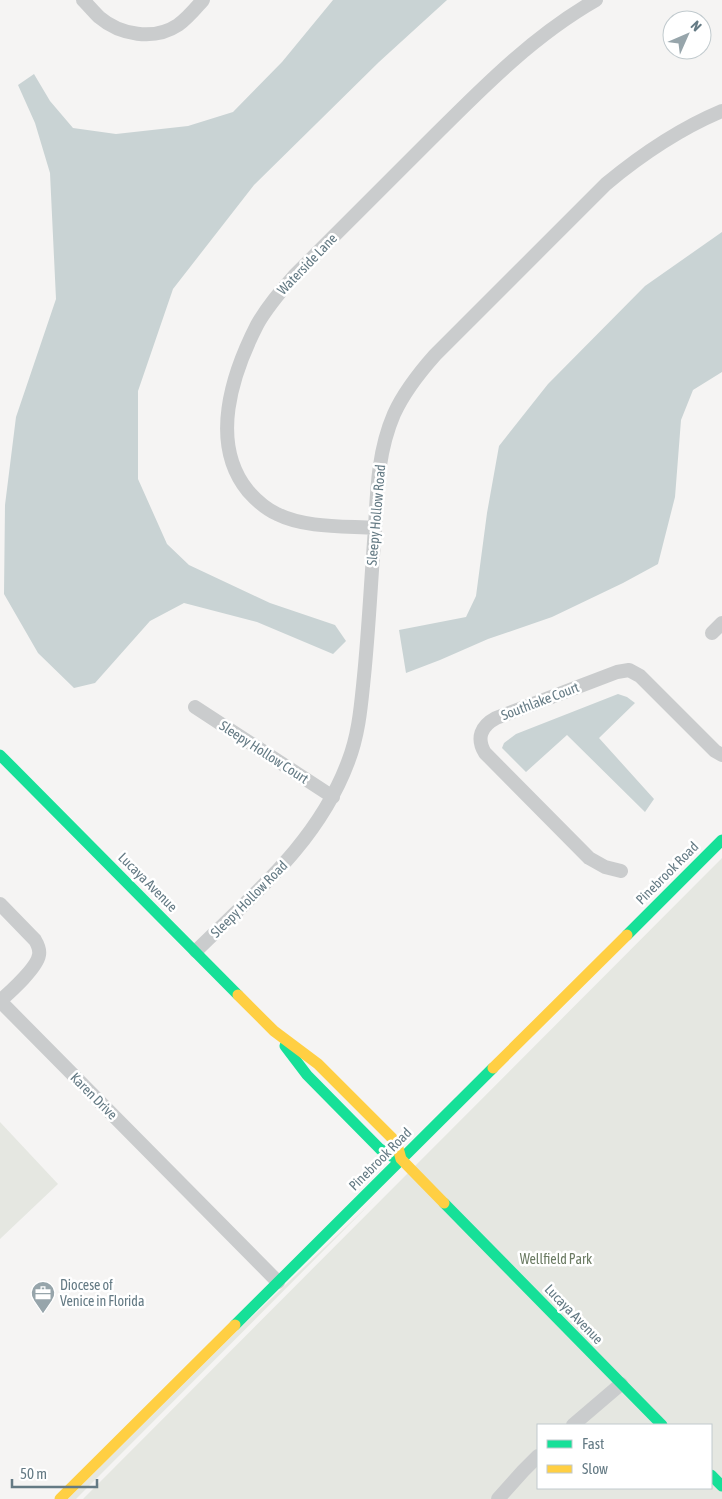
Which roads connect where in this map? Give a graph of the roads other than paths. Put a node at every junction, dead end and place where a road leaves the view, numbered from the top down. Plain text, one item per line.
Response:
1 (83, 0) edge
2 (203, 0) edge
3 (596, 0) edge
4 (722, 111) edge
5 (375, 528) junction
6 (722, 623) edge
7 (712, 633) dead end
8 (195, 707) dead end
9 (0, 755) edge
10 (720, 756) edge
11 (333, 797) junction
12 (722, 840) edge
13 (621, 871) dead end
14 (0, 904) edge
15 (196, 951) junction
16 (0, 1001) edge
17 (274, 1030) junction
18 (401, 1159) junction
19 (278, 1282) junction
20 (621, 1384) junction
21 (574, 1424) edge
22 (661, 1424) edge
23 (537, 1457) edge
24 (712, 1475) edge
25 (722, 1486) edge
26 (60, 1499) edge
27 (498, 1499) edge

1 - 2 street
3 - 5 street, Waterside Lane
4 - 5 street, Sleepy Hollow Road
5 - 11 street, Sleepy Hollow Road
6 - 7 street
8 - 11 street, Sleepy Hollow Court
9 - 15 street, Lucaya Avenue
10 - 13 street, Southlake Court
11 - 15 street, Sleepy Hollow Road
12 - 18 street, Pinebrook Road
14 - 16 street, Karen Drive
15 - 17 street, Lucaya Avenue
16 - 19 street, Karen Drive
17 - 18 street, Lucaya Avenue
17 - 18 street, Lucaya Avenue
18 - 19 street, Pinebrook Road
18 - 20 street, Lucaya Avenue
19 - 26 street, Pinebrook Road
20 - 21 street
20 - 22 street, Lucaya Avenue
23 - 27 street
24 - 25 street

